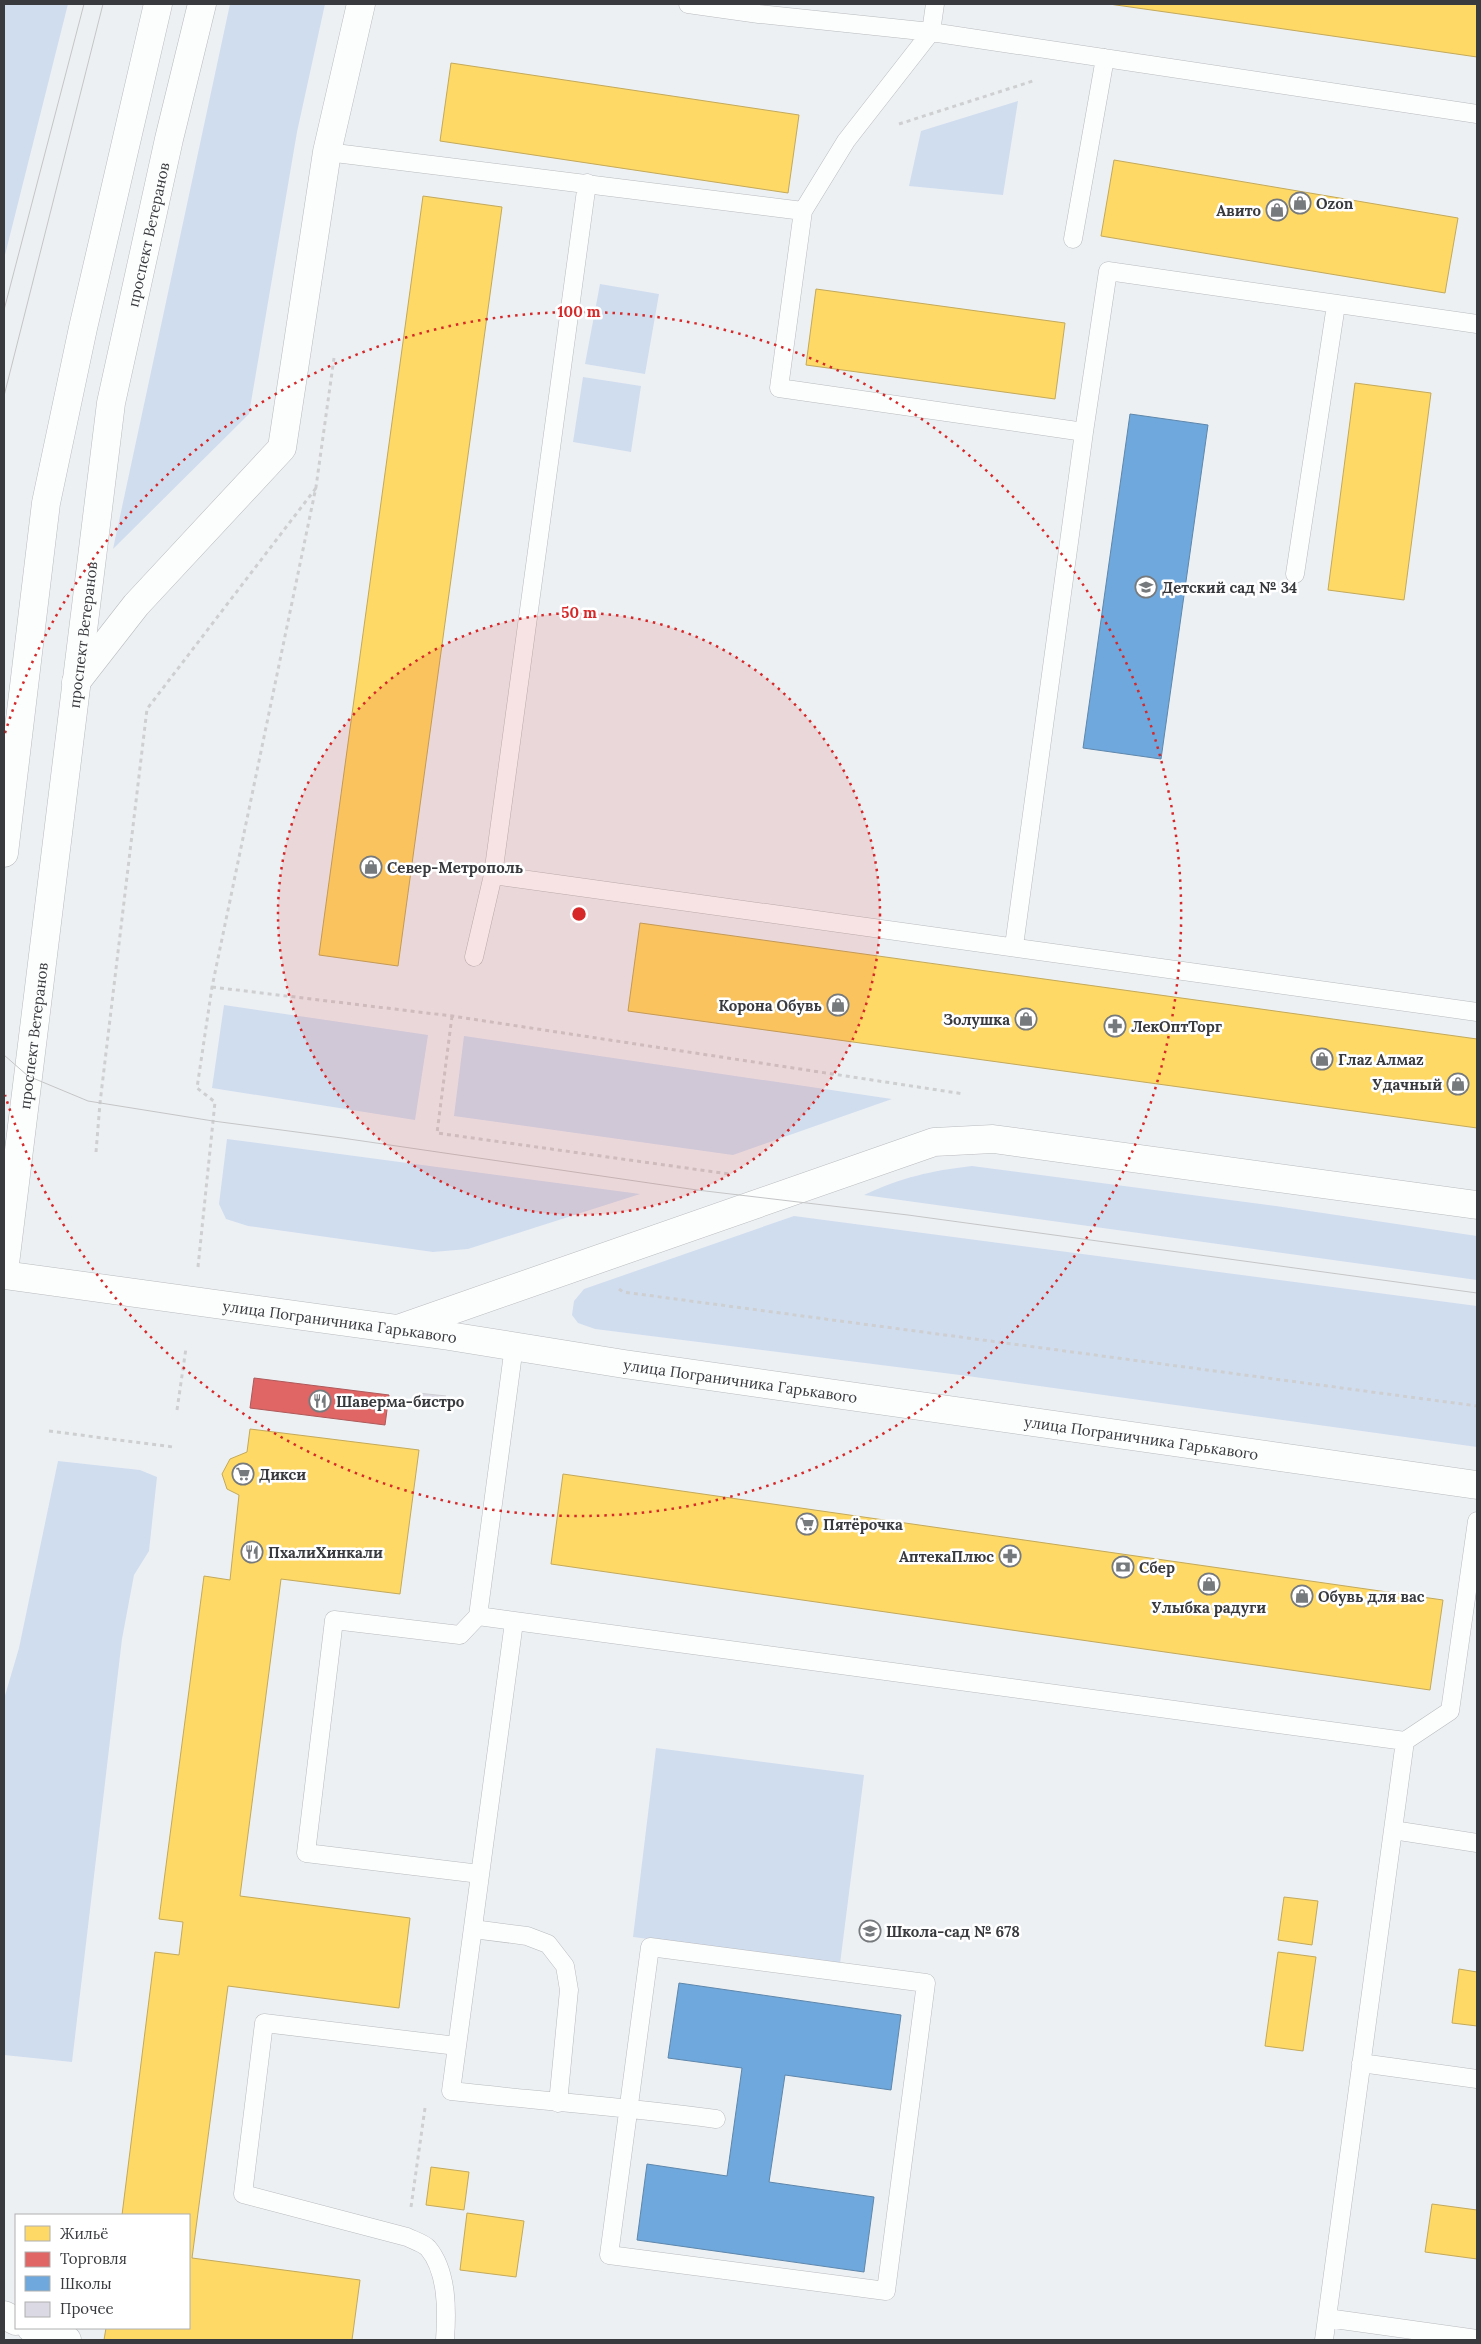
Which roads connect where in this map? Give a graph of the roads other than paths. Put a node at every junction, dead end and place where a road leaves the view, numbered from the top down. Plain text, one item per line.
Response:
1 (158, 4) edge
2 (202, 4) edge
3 (361, 4) edge
4 (688, 4) edge
5 (935, 4) edge
6 (759, 9) edge
7 (931, 32) junction
8 (1104, 58) junction
9 (1477, 114) edge
10 (326, 152) junction
11 (587, 183) junction
12 (803, 211) junction
13 (1073, 239) dead end
14 (1336, 305) junction
15 (1477, 324) edge
16 (1084, 432) junction
17 (1295, 574) dead end
18 (76, 682) junction
19 (4, 853) edge
20 (493, 875) junction
21 (1014, 946) junction
22 (474, 957) dead end
23 (1477, 1012) edge
24 (1477, 1205) edge
25 (4, 1274) edge
26 (398, 1329) junction
27 (514, 1346) junction
28 (1477, 1485) edge
29 (1477, 1521) edge
30 (478, 1616) junction
31 (514, 1622) junction
32 (1405, 1741) junction
33 (1392, 1830) junction
34 (1477, 1842) edge
35 (480, 1874) junction
36 (473, 1929) junction
37 (457, 2046) junction
38 (1361, 2063) junction
39 (1477, 2079) edge
40 (558, 2103) junction
41 (628, 2107) junction
42 (716, 2119) dead end
43 (1327, 2318) junction
44 (34, 2329) edge
45 (1477, 2338) edge
46 (67, 2340) edge
47 (445, 2340) edge
48 (1324, 2340) edge

1 - 19 street
2 - 18 street, проспект Ветеранов
3 - 10 street
4 - 6 lane
5 - 7 lane
6 - 7 lane
7 - 8 lane
7 - 12 lane
8 - 9 lane
8 - 13 lane
10 - 11 lane
10 - 18 street
11 - 12 lane
11 - 20 lane
12 - 16 lane
14 - 15 lane
14 - 16 lane
14 - 17 lane
16 - 21 lane
18 - 25 street, проспект Ветеранов
20 - 21 lane
20 - 22 lane
21 - 23 lane
24 - 26 street
25 - 26 street, улица Пограничника Гарькавого
26 - 27 street, улица Пограничника Гарькавого
27 - 28 street, улица Пограничника Гарькавого
27 - 30 lane
29 - 32 lane
30 - 31 lane
30 - 35 lane
31 - 32 lane
31 - 35 lane
32 - 33 lane
33 - 34 lane
33 - 38 lane
35 - 36 lane
36 - 37 lane
36 - 40 lane
37 - 40 lane
37 - 47 lane
38 - 39 lane
38 - 43 lane
40 - 41 lane
41 - 41 lane
41 - 42 lane
43 - 45 lane
43 - 48 lane
44 - 46 street

